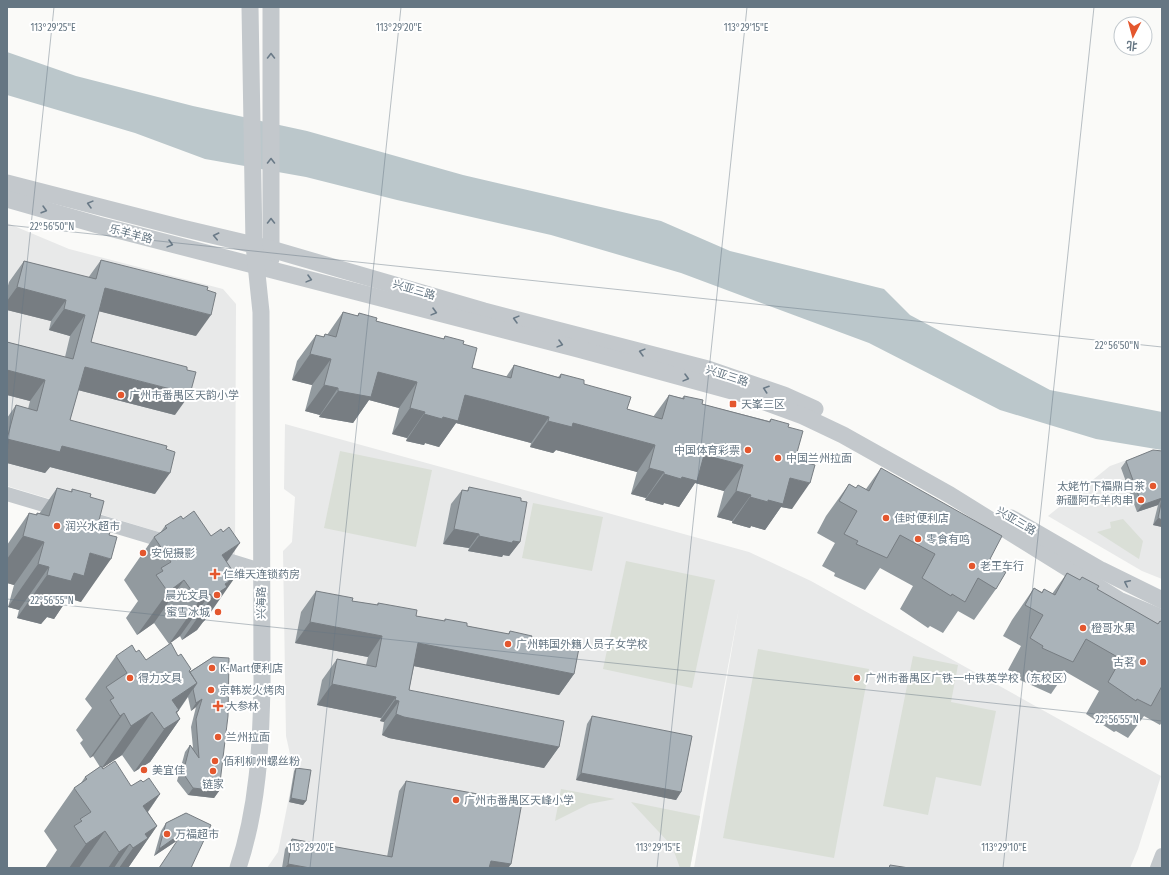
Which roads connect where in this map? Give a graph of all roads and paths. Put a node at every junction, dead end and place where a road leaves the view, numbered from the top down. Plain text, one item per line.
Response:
1 (250, 7) edge
2 (271, 7) edge
3 (7, 183) edge
4 (7, 198) edge
5 (254, 245) junction
6 (271, 249) junction
7 (263, 268) junction
8 (7, 494) edge
9 (186, 547) edge
10 (201, 552) edge
11 (261, 570) junction
12 (1162, 600) edge
13 (1162, 618) edge
14 (1162, 855) edge
15 (238, 868) edge
16 (1157, 868) edge

1 - 5 street
6 -> 2 street
5 -> 3 street, 乐羊羊路
4 -> 7 street, 乐羊羊路
5 - 6 street, 兴亚三路
5 - 7 street
6 - 7 street
12 -> 6 street, 兴亚三路
7 - 11 street, 兴海路
7 -> 13 street, 兴亚三路
8 - 9 street
10 - 11 street
11 - 15 street, 兴海路
14 - 16 street

